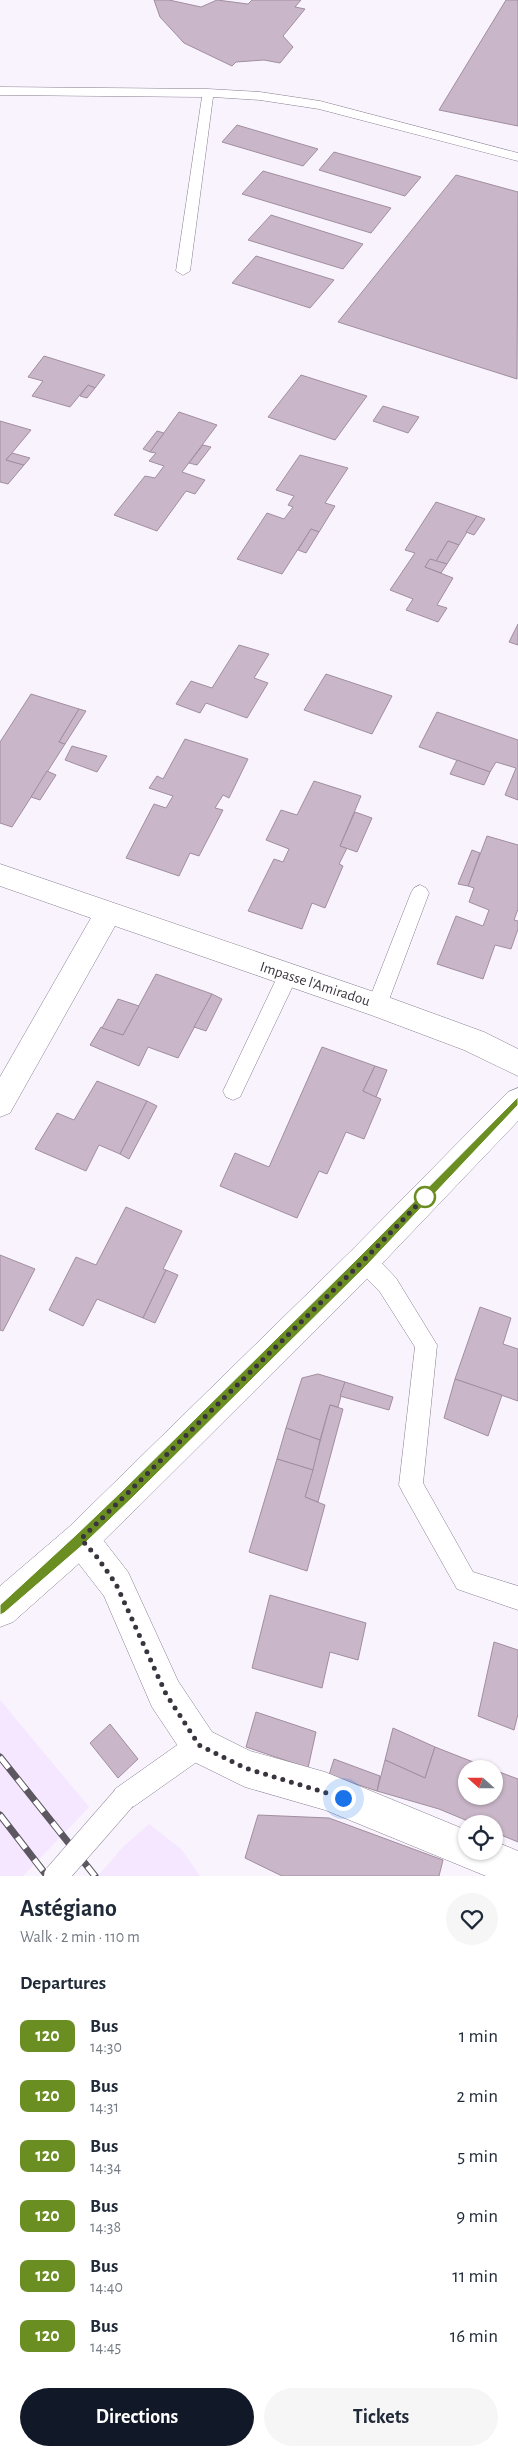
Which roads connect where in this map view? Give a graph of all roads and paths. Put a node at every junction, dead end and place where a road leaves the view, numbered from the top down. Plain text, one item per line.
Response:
1 (0, 91) edge
2 (208, 93) junction
3 (518, 157) edge
4 (183, 271) dead end
5 (0, 875) edge
6 (420, 893) dead end
7 (109, 912) junction
8 (288, 975) junction
9 (377, 1005) junction
10 (518, 1063) edge
11 (233, 1091) dead end
12 (518, 1102) edge
13 (0, 1104) edge
14 (364, 1260) junction
15 (81, 1539) junction
16 (518, 1598) edge
17 (7, 1604) edge
18 (199, 1745) junction
19 (124, 1798) joint
20 (458, 1846) edge
21 (494, 1860) edge
22 (518, 1870) edge
23 (56, 1876) edge

1 - 2 lane
2 - 3 lane
2 - 4 lane
5 - 7 street, Impasse l'Amiradou
6 - 9 lane
7 - 8 street, Impasse l'Amiradou
7 - 13 street
8 - 9 street, Impasse l'Amiradou
8 - 11 lane
9 - 10 street, Impasse l'Amiradou
12 - 14 street
14 - 15 street
14 - 16 lane
15 - 17 street
15 - 18 street
18 - 19 lane
18 - 20 street
19 - 23 lane, bridge
21 - 22 street

